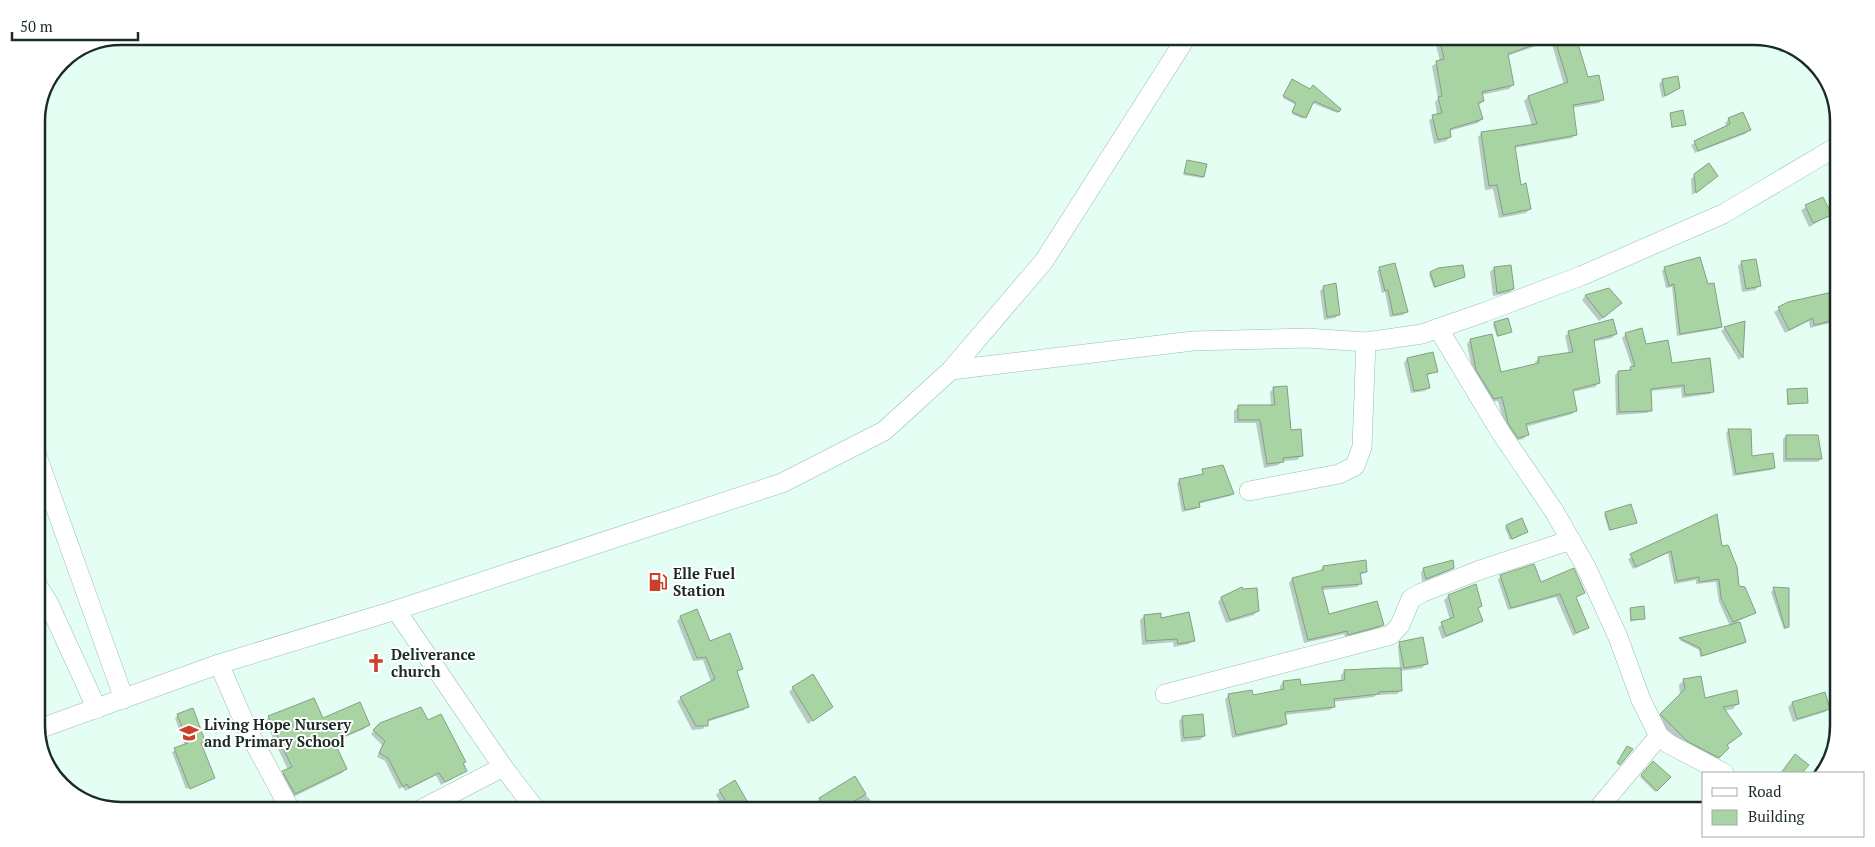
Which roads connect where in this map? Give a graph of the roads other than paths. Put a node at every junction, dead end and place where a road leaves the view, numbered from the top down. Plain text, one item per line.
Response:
1 (1182, 45) edge
2 (1830, 151) edge
3 (1438, 328) junction
4 (1366, 342) junction
5 (951, 370) junction
6 (45, 478) edge
7 (1249, 491) dead end
8 (1571, 540) junction
9 (45, 597) edge
10 (396, 610) junction
11 (218, 664) junction
12 (1166, 694) dead end
13 (124, 699) junction
14 (97, 709) junction
15 (45, 727) edge
16 (1659, 736) junction
17 (503, 767) junction
18 (1722, 772) edge
19 (286, 802) edge
20 (435, 802) edge
21 (531, 802) edge
22 (1604, 802) edge

1 - 5 street
2 - 3 street
3 - 4 street
3 - 8 street
4 - 5 street
4 - 7 street
5 - 10 street
6 - 13 street
8 - 12 street
8 - 16 street
9 - 14 street
10 - 11 street
10 - 17 street
11 - 13 street
11 - 19 street
13 - 14 street
14 - 15 street
16 - 18 street
16 - 22 street
17 - 20 street
17 - 21 street

